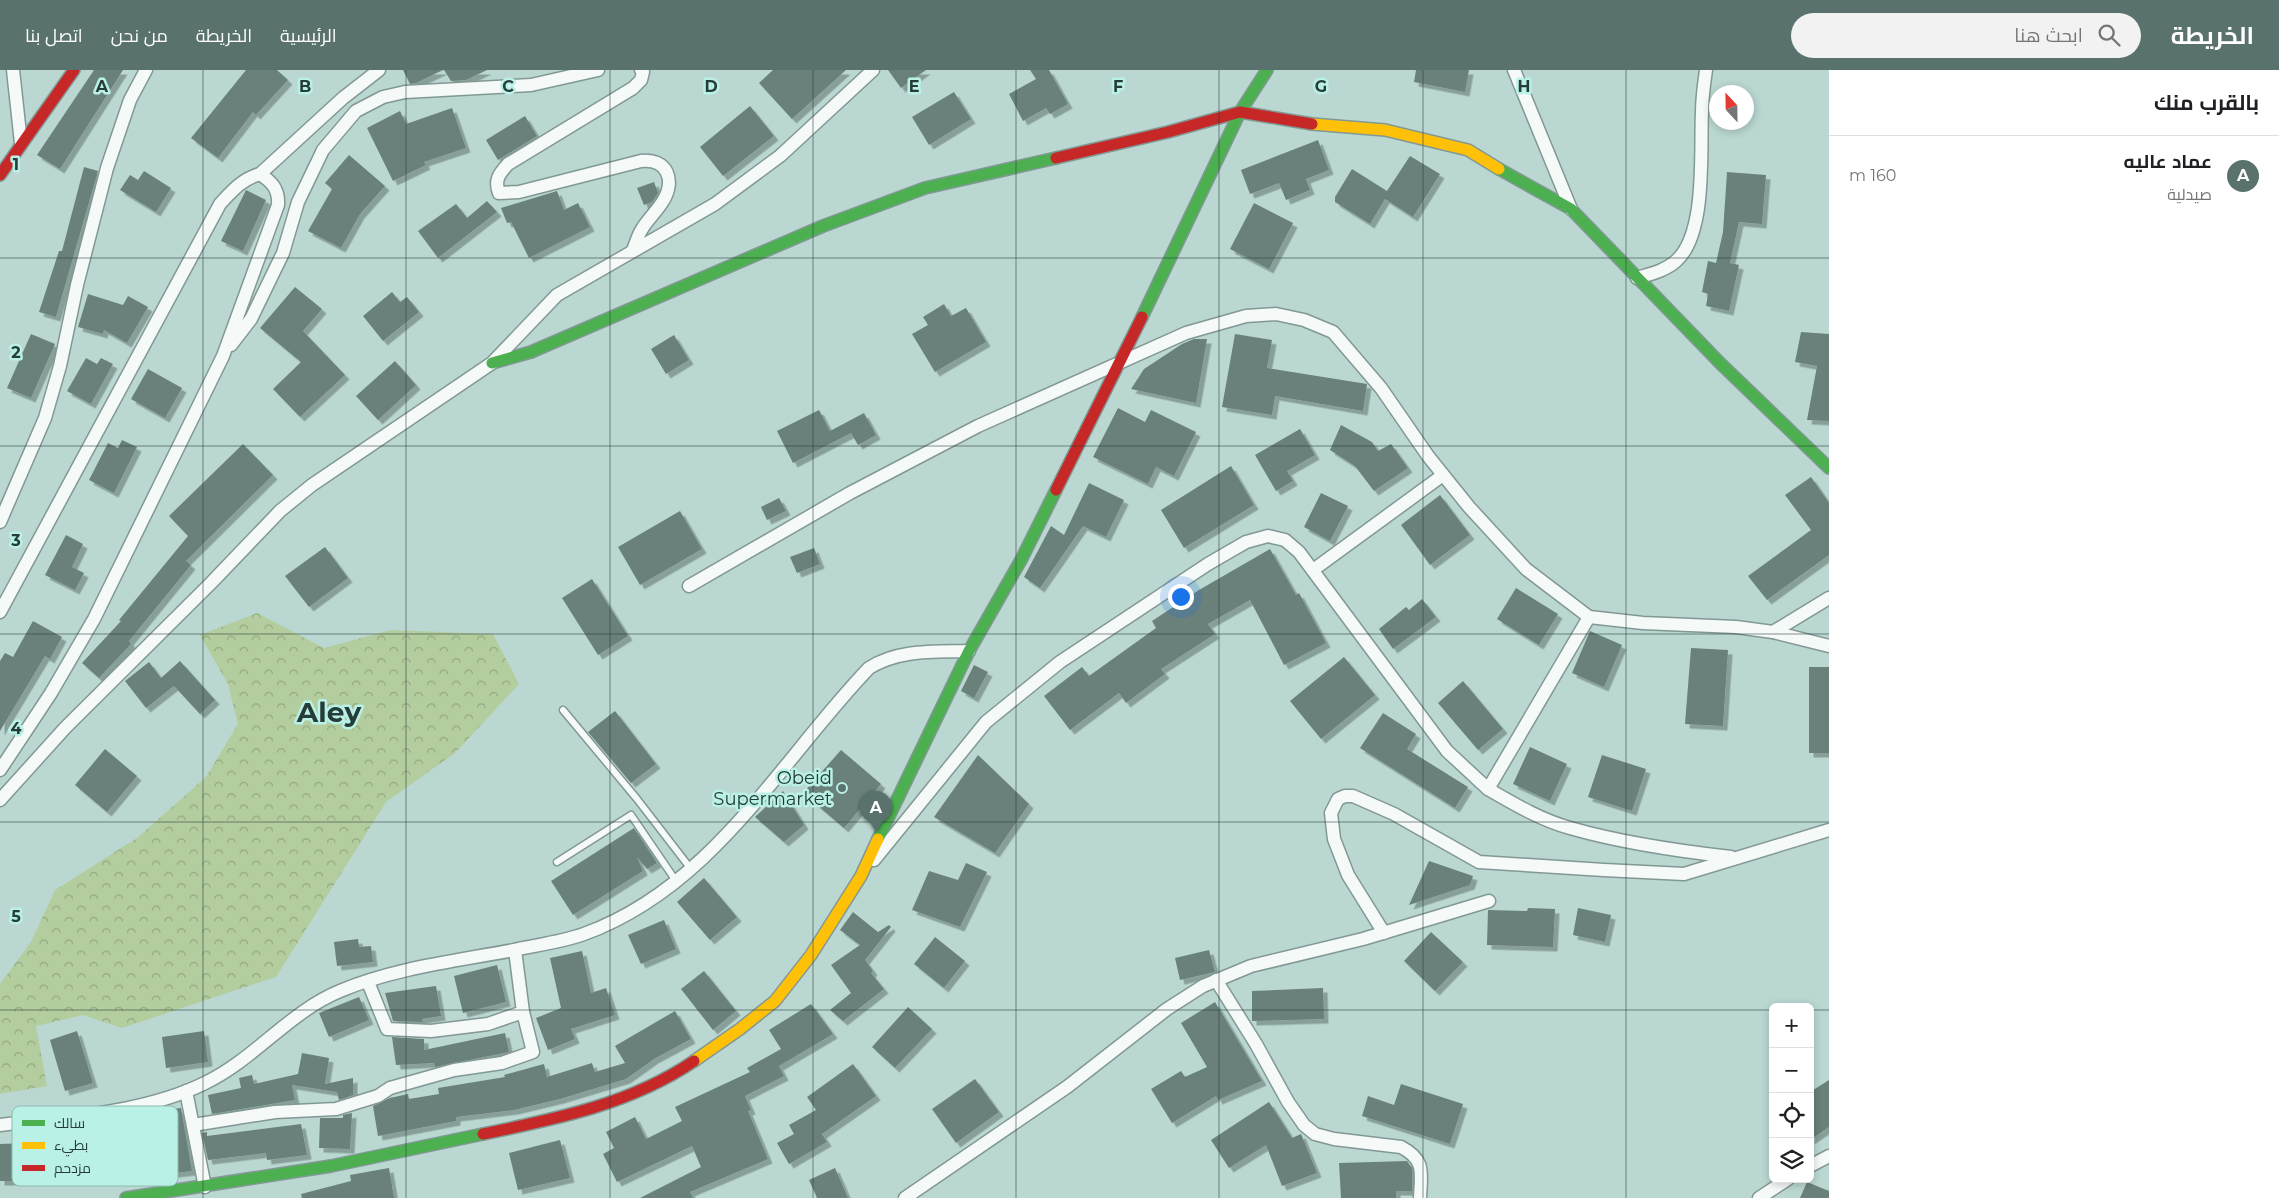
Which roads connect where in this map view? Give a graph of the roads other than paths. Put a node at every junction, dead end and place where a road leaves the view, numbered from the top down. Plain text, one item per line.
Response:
1 (13, 70) edge
2 (74, 70) edge
3 (146, 70) edge
4 (379, 70) edge
5 (598, 70) edge
6 (641, 70) edge
7 (873, 70) edge
8 (1267, 70) edge
9 (1514, 70) edge
10 (1706, 70) edge
11 (1240, 112) junction
12 (21, 143) junction
13 (9, 163) junction
14 (260, 174) junction
15 (0, 175) edge
16 (0, 185) edge
17 (1571, 209) junction
18 (633, 250) junction
19 (1637, 278) junction
20 (222, 356) junction
21 (492, 363) junction
22 (1120, 363) junction
23 (1829, 468) edge
24 (1443, 475) junction
25 (0, 522) edge
26 (1312, 570) junction
27 (689, 586) dead end
28 (1829, 598) edge
29 (0, 612) edge
30 (1588, 617) junction
31 (1773, 632) junction
32 (1829, 646) edge
33 (969, 651) junction
34 (563, 710) dead end
35 (0, 770) edge
36 (1488, 789) junction
37 (0, 800) edge
38 (1829, 830) edge
39 (1735, 857) junction
40 (557, 862) dead end
41 (692, 870) junction
42 (861, 876) junction
43 (676, 881) junction
44 (1489, 901) dead end
45 (1384, 933) junction
46 (515, 950) junction
47 (1216, 980) junction
48 (368, 982) junction
49 (524, 1012) junction
50 (186, 1090) junction
51 (134, 1106) edge
52 (193, 1125) junction
53 (1829, 1156) edge
54 (1814, 1164) edge
55 (1782, 1183) edge
56 (205, 1188) junction
57 (165, 1196) edge
58 (126, 1198) edge
59 (905, 1198) edge
60 (1420, 1198) edge
61 (1760, 1198) edge

1 - 12 street
2 - 12 main road
3 - 25 street
4 - 14 street
5 - 20 street
6 - 18 street
7 - 18 street
8 - 11 main road
9 - 17 street
10 - 19 street
11 - 17 main road
11 - 21 main road
11 - 22 main road
12 - 13 main road
13 - 15 main road
13 - 16 main road
14 - 20 street
14 - 29 street
17 - 19 main road
18 - 21 street
19 - 23 main road
20 - 35 street
21 - 37 street
22 - 24 street
22 - 27 street
22 - 33 main road
24 - 26 street
24 - 30 street
26 - 36 street
26 - 42 street
28 - 31 street
30 - 31 street
30 - 36 street
31 - 32 street
33 - 41 street
33 - 42 main road
34 - 41 lane
36 - 39 street
38 - 39 street
39 - 45 street
40 - 43 lane
41 - 43 street
42 - 56 main road
43 - 46 street
44 - 45 street
45 - 47 street
46 - 48 street
46 - 49 street
47 - 59 street
47 - 60 street
48 - 49 street
48 - 50 street
49 - 52 street
50 - 51 street
50 - 52 street
52 - 56 street
53 - 54 street
55 - 61 street
56 - 57 main road
57 - 58 main road

